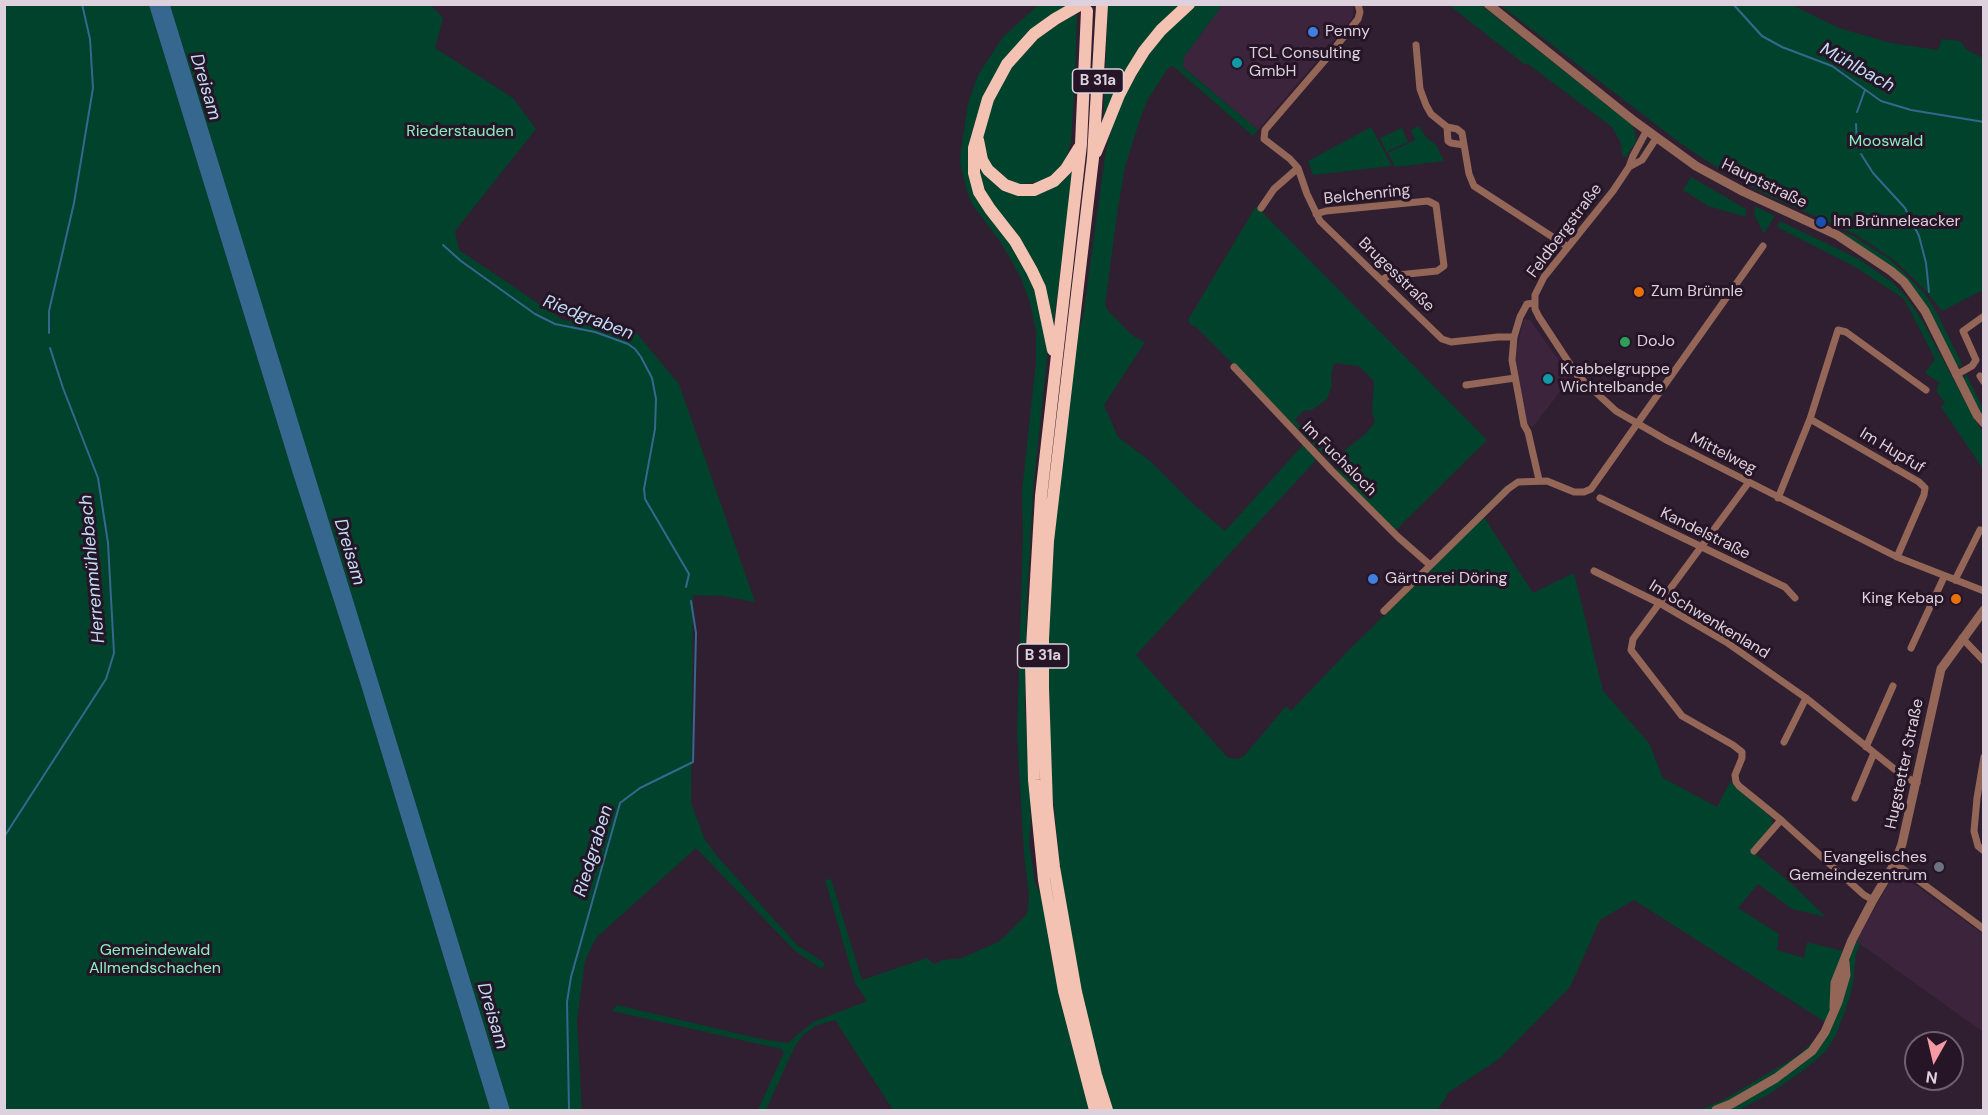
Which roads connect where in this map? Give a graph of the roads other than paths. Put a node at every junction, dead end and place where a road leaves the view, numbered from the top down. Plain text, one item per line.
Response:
1 (1189, 4) edge
2 (1358, 4) edge
3 (1488, 4) edge
4 (1102, 5) edge
5 (1084, 8) edge
6 (1416, 45) dead end
7 (1447, 127) junction
8 (1647, 130) junction
9 (977, 136) junction
10 (1657, 137) junction
11 (1081, 144) junction
12 (1464, 145) junction
13 (1093, 158) junction
14 (1629, 167) junction
15 (1298, 168) junction
16 (1261, 208) dead end
17 (1316, 214) junction
18 (1763, 246) dead end
19 (1568, 247) junction
20 (1382, 280) junction
21 (1534, 303) junction
22 (1983, 316) edge
23 (1514, 337) junction
24 (1056, 360) junction
25 (1234, 367) dead end
26 (1956, 375) junction
27 (1515, 378) junction
28 (1466, 385) dead end
29 (1926, 390) dead end
30 (1810, 419) junction
31 (1983, 423) edge
32 (1638, 425) junction
33 (1539, 480) junction
34 (1749, 482) junction
35 (1600, 498) dead end
36 (1778, 498) junction
37 (1980, 530) dead end
38 (1701, 547) junction
39 (1897, 557) junction
40 (1430, 566) junction
41 (1594, 571) dead end
42 (1944, 577) junction
43 (1955, 580) junction
44 (1983, 591) edge
45 (1795, 598) dead end
46 (1661, 604) junction
47 (1983, 610) edge
48 (1383, 611) dead end
49 (1962, 638) junction
50 (1911, 648) dead end
51 (1983, 661) edge
52 (1893, 686) dead end
53 (1806, 698) junction
54 (1784, 742) dead end
55 (1866, 747) junction
56 (1874, 753) junction
57 (1983, 757) edge
58 (1917, 783) junction
59 (1855, 798) dead end
60 (1781, 820) junction
61 (1754, 851) dead end
62 (1983, 851) edge
63 (1895, 863) junction
64 (1873, 900) junction
65 (1983, 929) edge
66 (1095, 1110) edge
67 (1107, 1110) edge
68 (1716, 1110) edge

1 - 13 highway
2 - 15 street
3 - 8 street, Hauptstraße
4 - 13 highway, B 31a
5 - 9 highway
5 - 11 highway, B 31a
6 - 7 street
7 - 12 street
7 - 12 street
8 - 10 street, Hauptstraße
8 - 14 street, Feldbergstraße
9 - 11 highway
9 - 24 highway
10 - 14 street, Feldbergstraße
10 - 26 street, Hauptstraße
11 - 24 highway, B 31a
12 - 19 street
13 - 67 highway, B 31a
14 - 19 street, Feldbergstraße
15 - 16 street
15 - 17 street, Brugesstraße
17 - 20 street, Brugesstraße
17 - 20 street, Belchenring
18 - 32 street
19 - 21 street, Feldbergstraße
20 - 23 street, Brugesstraße
21 - 23 street, Feldbergstraße
21 - 32 street, Mittelweg
22 - 26 street
23 - 27 street, Feldbergstraße
24 - 66 highway, B 31a
25 - 40 street, Im Fuchsloch
26 - 31 street, Hauptstraße
27 - 28 street
27 - 33 street, Feldbergstraße
29 - 30 street
30 - 36 street
30 - 39 street, Im Hupfuf
32 - 33 street
32 - 34 street, Mittelweg
33 - 40 street
34 - 36 street, Mittelweg
34 - 38 street
35 - 38 street, Kandelstraße
36 - 39 street, Mittelweg
37 - 43 street
38 - 45 street, Kandelstraße
38 - 46 street
39 - 42 street, Mittelweg
40 - 48 street
41 - 46 street, Im Schwenkenland
42 - 43 street, Mittelweg
42 - 50 street
43 - 44 street, Mittelweg
46 - 53 street, Im Schwenkenland
46 - 60 street
47 - 49 street, Hugstetter Straße
49 - 51 street
49 - 58 street, Hugstetter Straße
52 - 55 street
53 - 54 street
53 - 55 street, Im Schwenkenland
55 - 56 street, Im Schwenkenland
56 - 58 street, Im Schwenkenland
56 - 59 street
57 - 62 street
58 - 63 street, Hugstetter Straße
60 - 61 street
60 - 64 street
63 - 64 street, Hugstetter Straße
63 - 65 street
64 - 68 street, Hugstetter Straße

